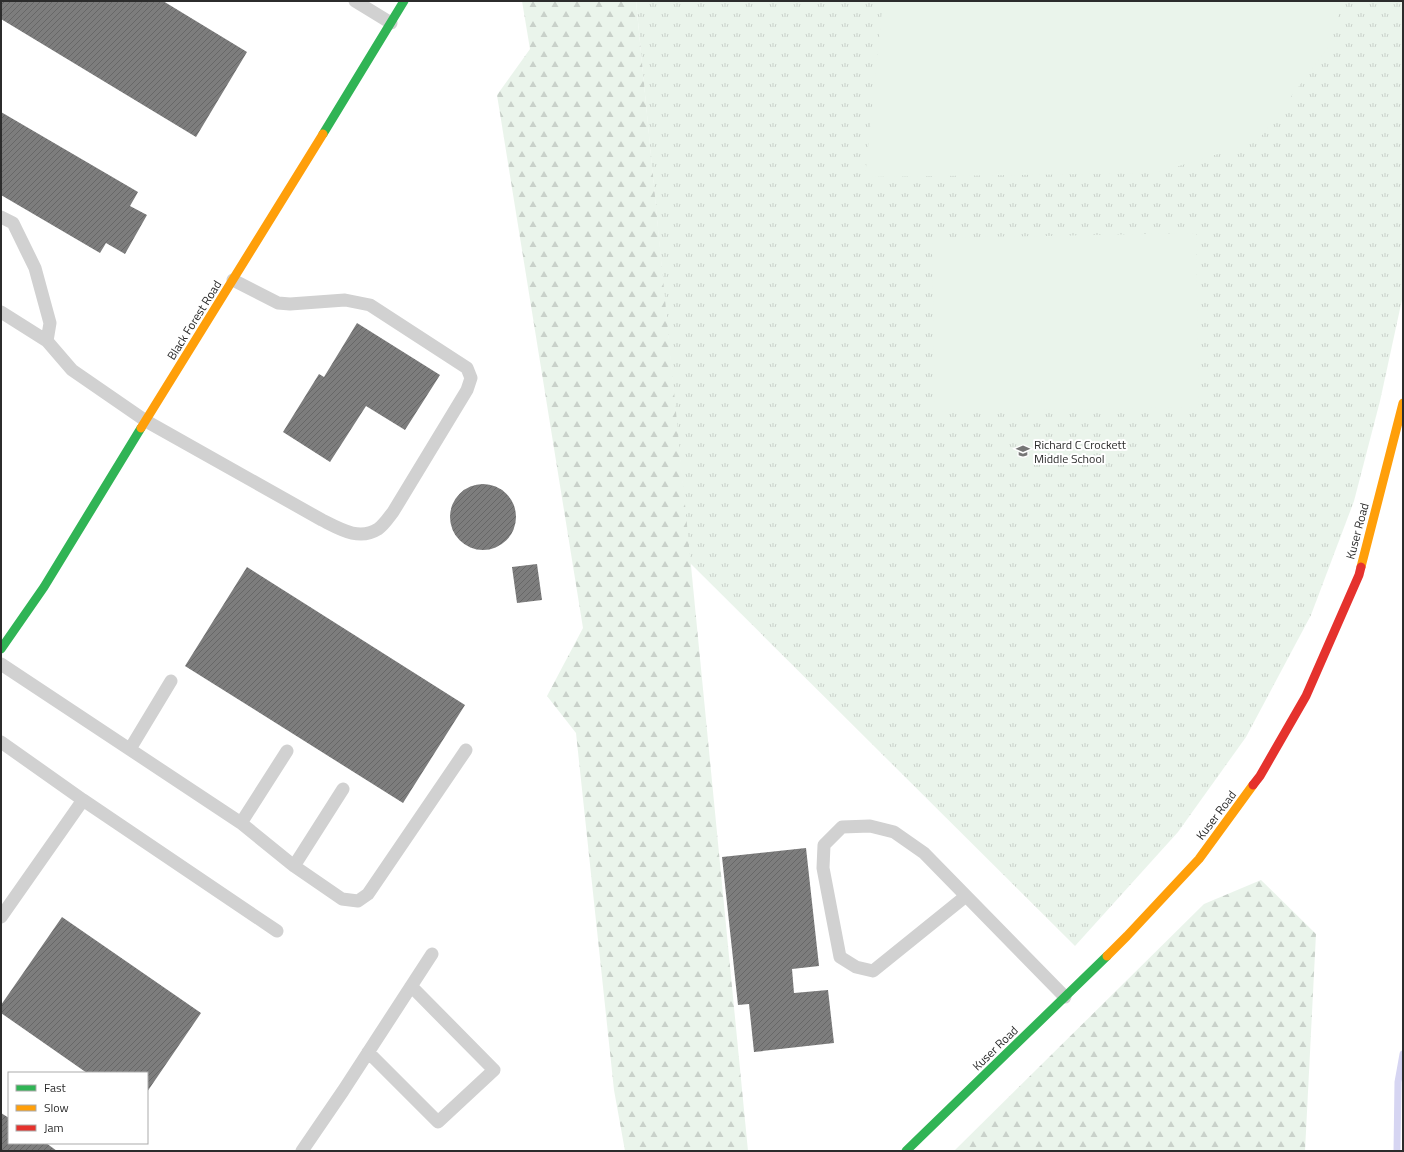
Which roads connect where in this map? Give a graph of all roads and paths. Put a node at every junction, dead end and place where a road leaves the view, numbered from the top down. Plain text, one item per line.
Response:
1 (355, 1) edge
2 (404, 1) edge
3 (391, 23) junction
4 (1, 217) edge
5 (233, 280) junction
6 (1, 312) edge
7 (47, 341) junction
8 (1403, 403) edge
9 (146, 421) junction
10 (1, 649) edge
11 (1, 664) edge
12 (171, 681) dead end
13 (1, 742) edge
14 (130, 749) junction
15 (287, 750) dead end
16 (466, 750) dead end
17 (343, 789) dead end
18 (83, 800) junction
19 (241, 823) junction
20 (294, 866) junction
21 (966, 896) junction
22 (1, 917) edge
23 (277, 931) dead end
24 (432, 954) dead end
25 (411, 986) junction
26 (1065, 997) junction
27 (368, 1052) junction
28 (302, 1151) edge
29 (906, 1151) edge

1 - 3 lane
2 - 3 street, Black Forest Road
3 - 5 street, Black Forest Road
4 - 7 lane
5 - 9 street, Black Forest Road
5 - 9 lane
6 - 7 lane
7 - 9 lane
8 - 26 street, Kuser Road
9 - 10 street, Black Forest Road
11 - 14 lane
12 - 14 lane
13 - 18 lane
14 - 19 lane
15 - 19 lane
16 - 20 lane
17 - 20 lane
18 - 22 lane
18 - 23 lane
19 - 20 lane
21 - 21 lane
21 - 26 lane
24 - 25 lane
25 - 27 lane
25 - 27 lane
26 - 29 street, Kuser Road
27 - 28 lane

